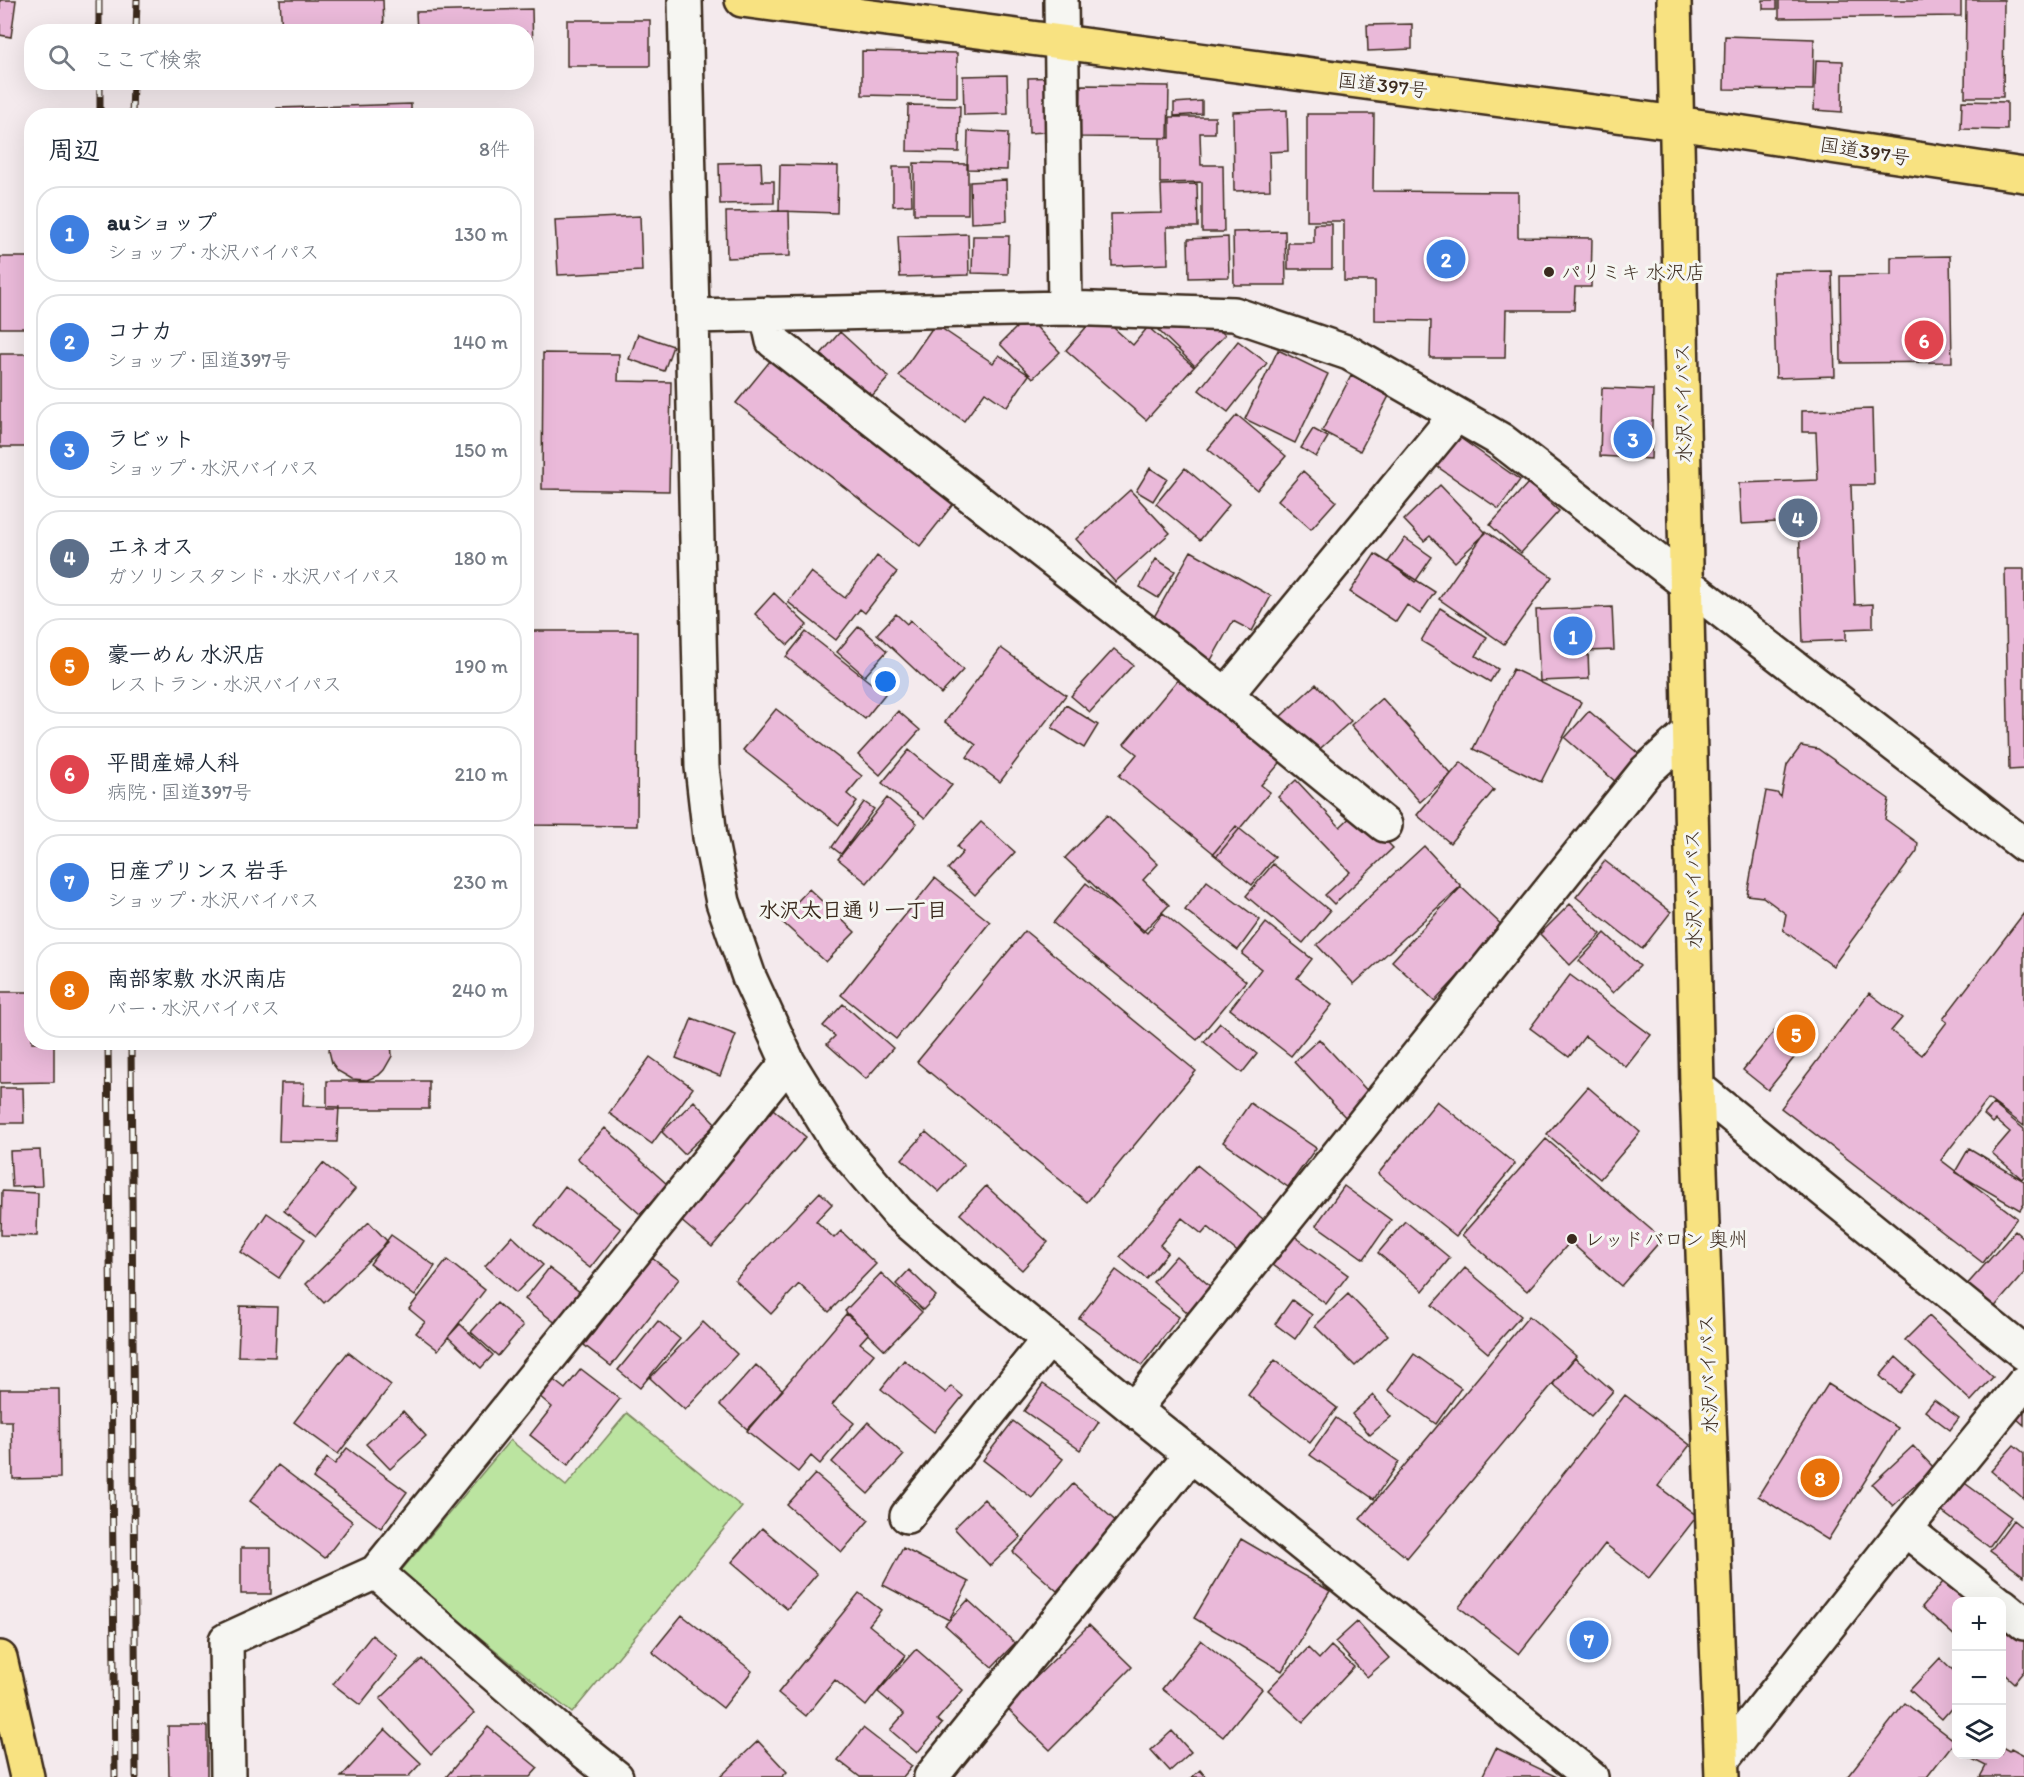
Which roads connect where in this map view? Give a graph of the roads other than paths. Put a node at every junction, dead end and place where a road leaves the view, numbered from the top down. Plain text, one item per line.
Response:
1 (685, 0) edge
2 (742, 0) edge
3 (1061, 0) edge
4 (1674, 0) edge
5 (1062, 43) junction
6 (1677, 123) junction
7 (2024, 175) edge
8 (1065, 308) junction
9 (766, 314) junction
10 (692, 316) junction
11 (1456, 415) junction
12 (1687, 585) junction
13 (1226, 695) junction
14 (1689, 732) junction
15 (1385, 825) dead end
16 (2024, 845) edge
17 (788, 1062) junction
18 (1697, 1087) junction
19 (1048, 1340) junction
20 (2024, 1353) edge
21 (2024, 1383) edge
22 (1134, 1409) junction
23 (1191, 1455) junction
24 (907, 1516) dead end
25 (1905, 1529) junction
26 (376, 1572) junction
27 (1991, 1597) edge
28 (2006, 1609) edge
29 (2024, 1623) edge
30 (0, 1658) edge
31 (1722, 1769) edge
32 (27, 1777) edge
33 (228, 1777) edge
34 (616, 1777) edge
35 (931, 1777) edge
36 (1591, 1777) edge

1 - 10 street
2 - 5 main road, 国道397号
3 - 5 street
4 - 6 main road, 水沢バイパス
5 - 6 main road, 国道397号
5 - 8 street
6 - 7 main road, 国道397号
6 - 12 main road, 水沢バイパス
8 - 9 street
8 - 11 street
9 - 10 street
9 - 13 street
10 - 17 street
11 - 12 street
11 - 13 street
12 - 14 main road, 水沢バイパス
12 - 16 street
13 - 15 street
14 - 18 main road, 水沢バイパス
14 - 22 street
17 - 19 street
17 - 26 street
18 - 20 street
18 - 31 main road, 水沢バイパス
19 - 22 street
19 - 24 street
21 - 25 street
22 - 23 street
23 - 35 street
23 - 36 street
25 - 27 street
25 - 31 street
26 - 33 street
26 - 34 street
28 - 29 street
30 - 32 main road

